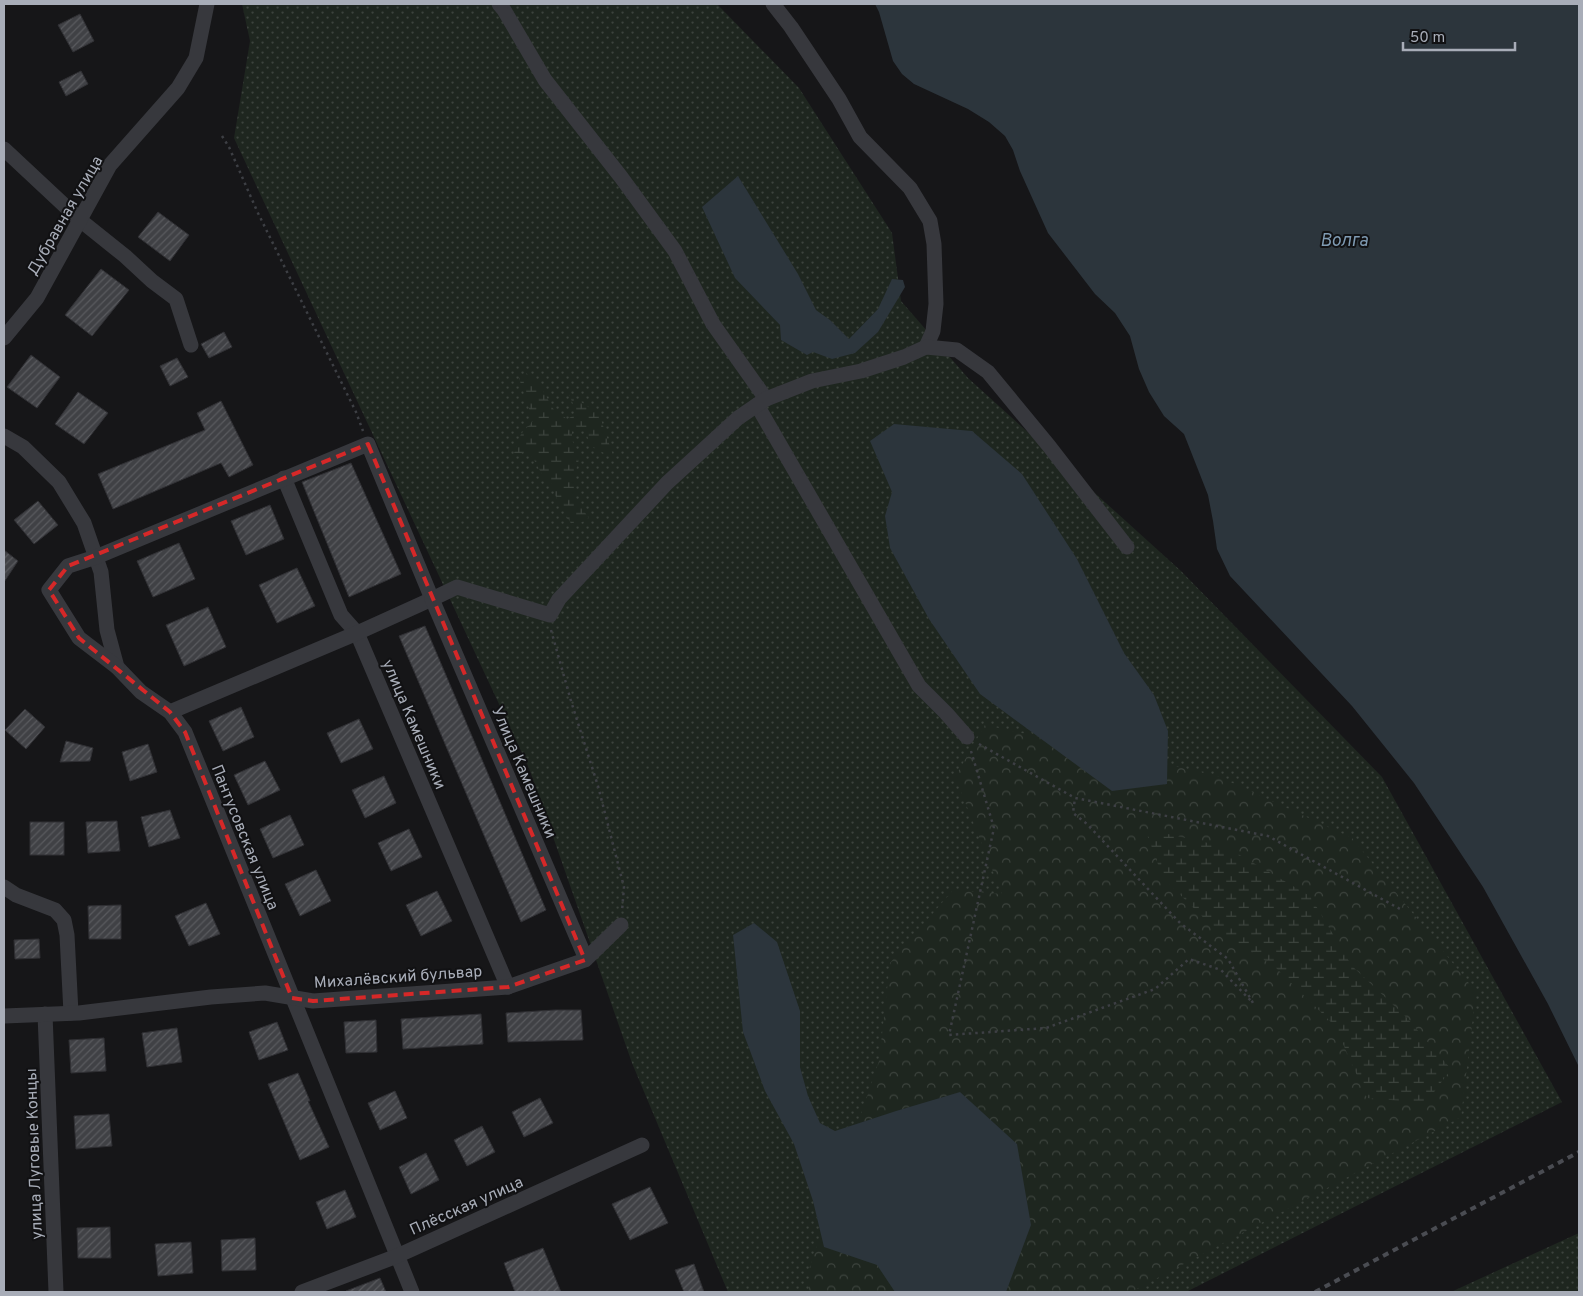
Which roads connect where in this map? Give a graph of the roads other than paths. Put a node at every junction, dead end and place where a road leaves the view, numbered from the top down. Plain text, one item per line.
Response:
1 (207, 4) edge
2 (499, 4) edge
3 (773, 4) edge
4 (4, 148) edge
5 (80, 220) junction
6 (4, 338) edge
7 (191, 346) dead end
8 (926, 348) junction
9 (762, 402) junction
10 (4, 436) edge
11 (284, 478) junction
12 (1127, 547) dead end
13 (96, 557) junction
14 (432, 599) junction
15 (357, 633) junction
16 (117, 667) junction
17 (170, 712) junction
18 (967, 738) road end
19 (4, 887) edge
20 (620, 925) road end
21 (586, 959) junction
22 (508, 987) junction
23 (292, 998) junction
24 (71, 1013) junction
25 (45, 1014) junction
26 (4, 1016) edge
27 (642, 1145) dead end
28 (397, 1256) junction
29 (56, 1292) edge
30 (302, 1292) edge
31 (412, 1292) edge

1 - 5 street, Дубравная улица
2 - 9 street
3 - 8 street
4 - 5 street
5 - 6 street, Дубравная улица
5 - 7 street
8 - 9 street
8 - 12 street
9 - 14 street
9 - 18 street
10 - 13 street, Пантусовская улица
11 - 13 street
11 - 14 street, Улица Камешники
11 - 15 street, улица Камешники
13 - 16 street, Пантусовская улица
13 - 16 street
14 - 15 street
14 - 21 street, Улица Камешники
15 - 17 street
15 - 22 street, улица Камешники
16 - 17 street, Пантусовская улица
17 - 23 street, Пантусовская улица
19 - 24 street
20 - 21 street, Михалёвский бульвар
21 - 22 street, Михалёвский бульвар
22 - 23 street, Михалёвский бульвар
23 - 24 street, Михалёвский бульвар
23 - 28 street, Пантусовская улица
24 - 25 street, Михалёвский бульвар
25 - 26 street, Михалёвский бульвар
25 - 29 street, улица Луговые Концы
27 - 28 street, Плёсская улица
28 - 30 street, Плёсская улица
28 - 31 street, Пантусовская улица

